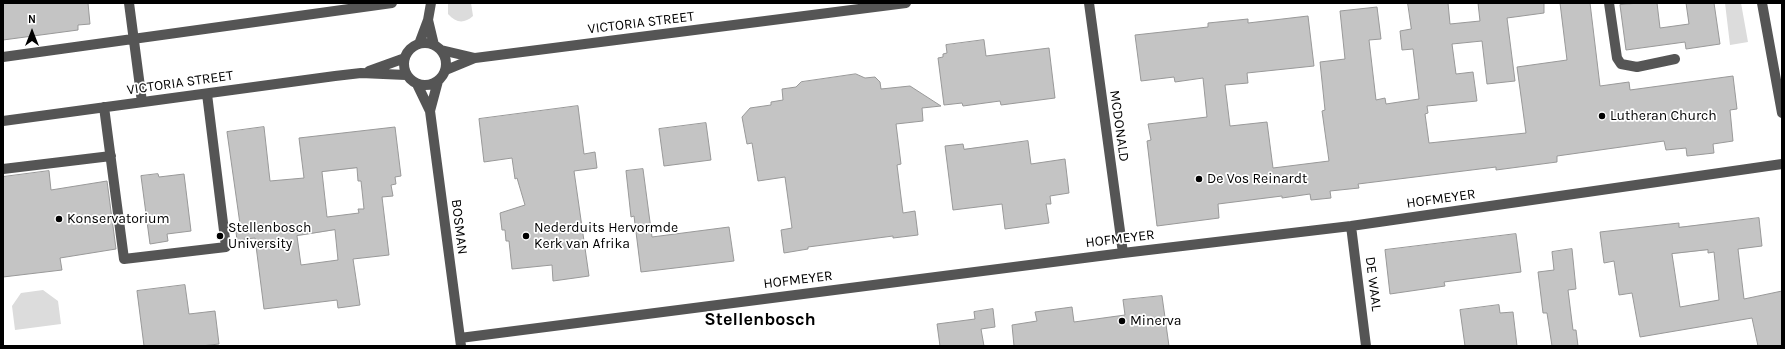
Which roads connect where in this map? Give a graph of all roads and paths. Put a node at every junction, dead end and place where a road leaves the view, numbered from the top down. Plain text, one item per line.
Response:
1 (129, 3) edge
2 (392, 3) edge
3 (431, 3) edge
4 (906, 3) edge
5 (1089, 3) edge
6 (1609, 3) edge
7 (1762, 3) edge
8 (428, 20) junction
9 (134, 38) junction
10 (419, 44) junction
11 (437, 48) junction
12 (3, 57) edge
13 (405, 58) junction
14 (475, 58) junction
15 (1675, 59) dead end
16 (446, 70) junction
17 (361, 73) junction
18 (406, 75) junction
19 (438, 82) junction
20 (417, 84) junction
21 (207, 94) junction
22 (142, 102) junction
23 (104, 107) junction
24 (430, 111) junction
25 (1782, 113) edge
26 (3, 121) edge
27 (111, 156) junction
28 (1782, 164) edge
29 (3, 169) edge
30 (1351, 226) junction
31 (1123, 253) junction
32 (461, 342) edge
33 (1366, 346) edge

1 - 9 street
2 - 9 street
3 - 8 street
4 - 14 street, VICTORIA STREET
5 - 31 street, MCDONALD
6 - 15 street
7 - 25 street
8 - 10 street
8 - 11 street
9 - 12 street
9 - 22 street
10 - 11 street
10 - 13 street
11 - 14 street, VICTORIA STREET
11 - 16 street
13 - 17 street, VICTORIA STREET
13 - 18 street
14 - 16 street, VICTORIA STREET
16 - 19 street
17 - 18 street, VICTORIA STREET
17 - 21 street, VICTORIA STREET
18 - 20 street
19 - 20 street
19 - 24 street, BOSMAN
20 - 24 street, BOSMAN
21 - 22 street, VICTORIA STREET
21 - 27 street
22 - 23 street, VICTORIA STREET
23 - 26 street, VICTORIA STREET
23 - 27 street
24 - 32 street, BOSMAN
27 - 29 street
28 - 30 street, HOFMEYER
30 - 31 street, HOFMEYER
30 - 33 street, DE WAAL
31 - 32 street, HOFMEYER

